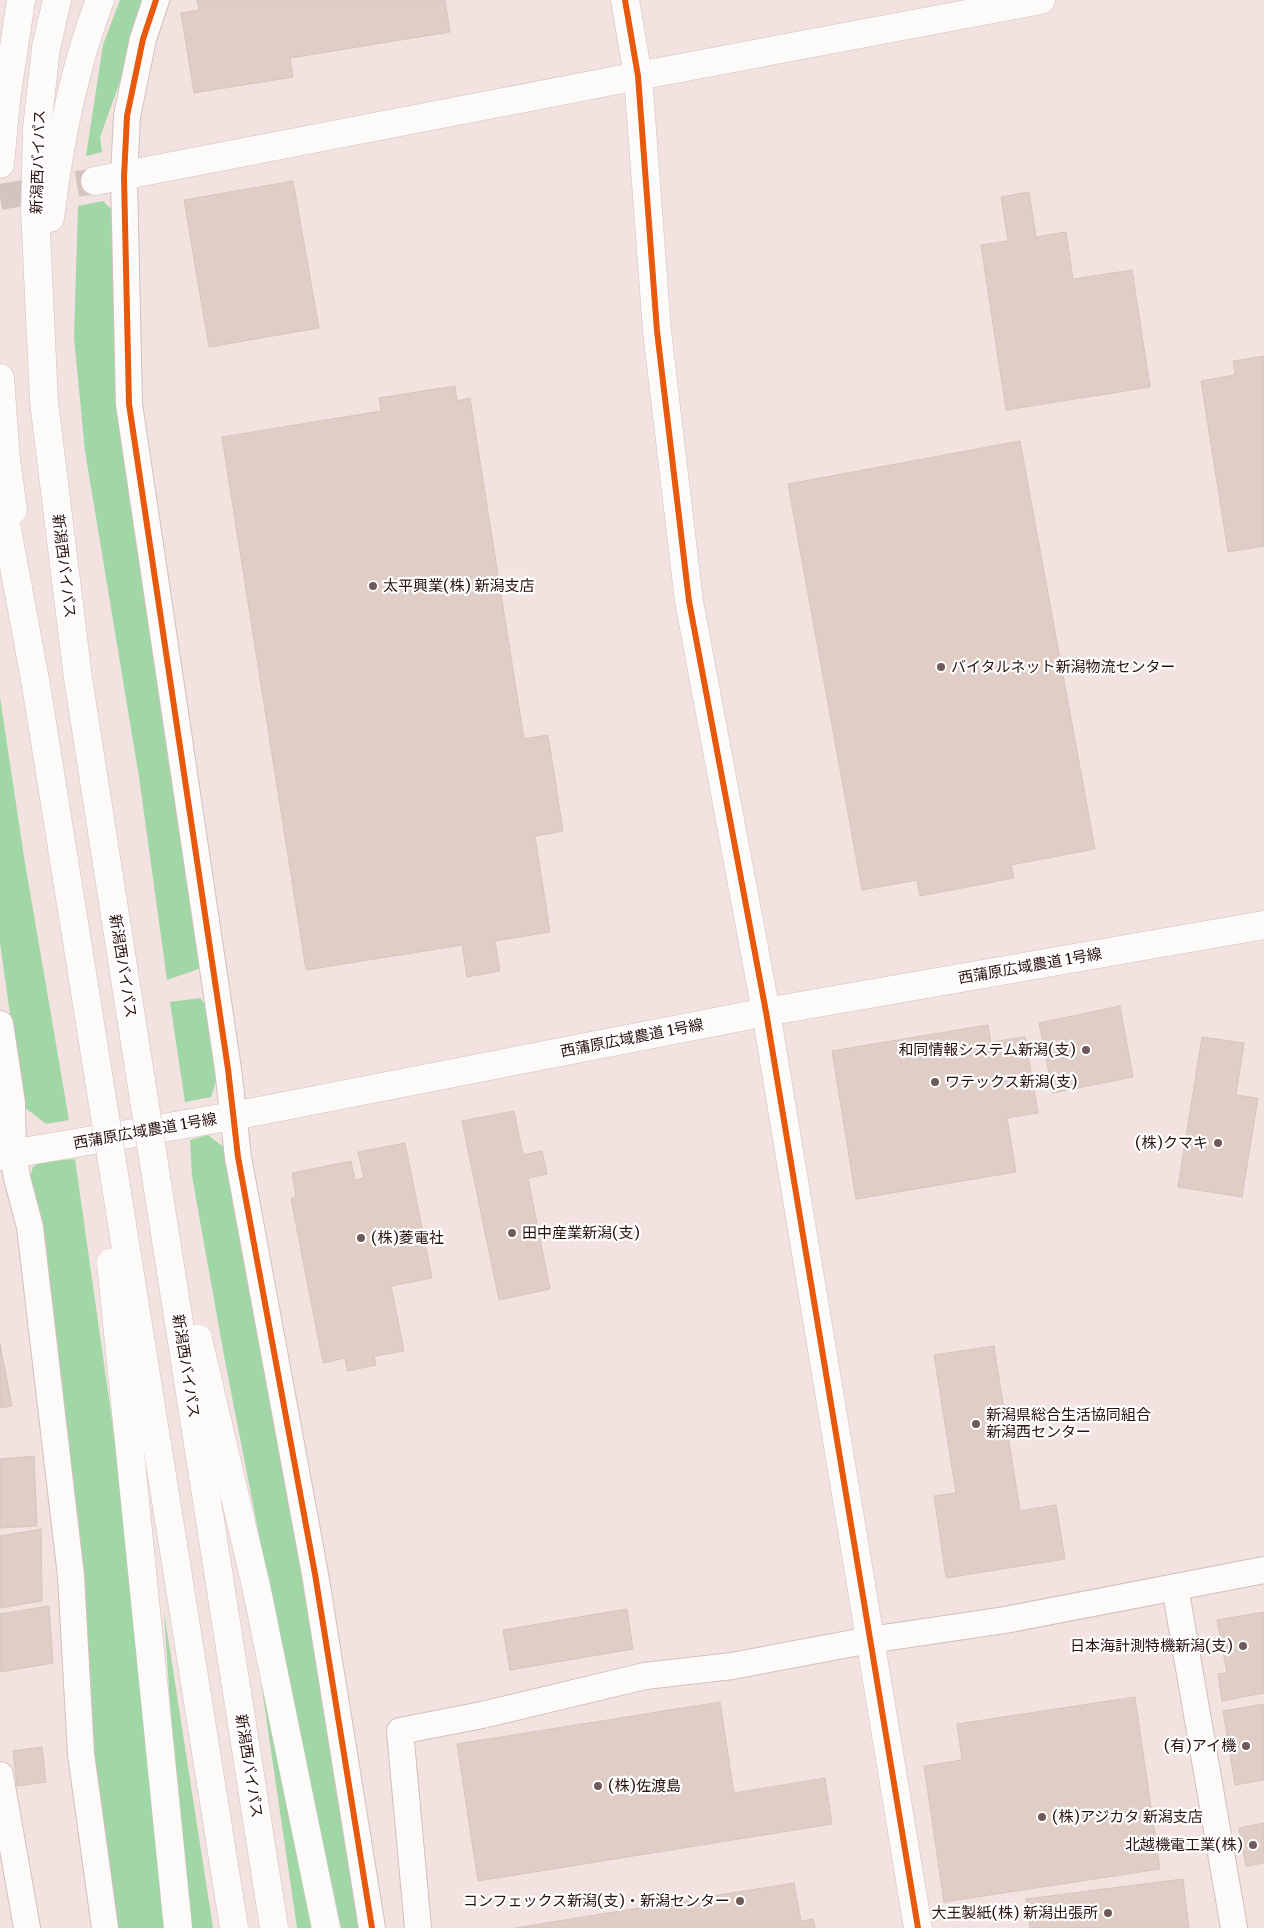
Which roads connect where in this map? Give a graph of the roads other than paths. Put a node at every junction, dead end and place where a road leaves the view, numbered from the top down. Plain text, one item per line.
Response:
1 (22, 0) edge
2 (57, 0) edge
3 (100, 0) edge
4 (156, 0) edge
5 (625, 0) edge
6 (1041, 0) edge
7 (638, 76) junction
8 (0, 164) edge
9 (124, 177) junction
10 (95, 181) tunnel mouth
11 (39, 309) junction
12 (0, 378) edge
13 (0, 491) edge
14 (36, 685) junction
15 (1264, 925) edge
16 (79, 954) junction
17 (766, 1012) junction
18 (0, 1024) edge
19 (146, 1111) junction
20 (233, 1116) junction
21 (6, 1154) edge
22 (1264, 1570) edge
23 (1175, 1587) junction
24 (870, 1640) junction
25 (0, 1775) edge
26 (27, 1928) edge
27 (105, 1928) edge
28 (178, 1928) edge
29 (234, 1928) edge
30 (274, 1928) edge
31 (326, 1928) edge
32 (372, 1928) edge
33 (418, 1928) edge
34 (918, 1928) edge
35 (1234, 1928) edge

1 - 8 main road
2 - 11 main road, 新潟西バイパス
3 - 11 main road
4 - 9 street
5 - 7 main road
6 - 7 main road
7 - 9 main road
7 - 17 main road
9 - 10 main road
9 - 20 street
11 - 19 main road, 新潟西バイパス, bridge
12 - 14 main road
13 - 14 main road
14 - 16 main road
15 - 17 main road, 西蒲原広域農道 1号線
16 - 28 main road, bridge
16 - 29 main road, bridge
17 - 20 main road, 西蒲原広域農道 1号線
17 - 24 main road
18 - 21 street
19 - 30 main road, 新潟西バイパス, bridge
19 - 31 main road, bridge
20 - 21 main road, 西蒲原広域農道 1号線
20 - 32 street
21 - 27 street
22 - 23 street
23 - 24 street
23 - 35 street
24 - 33 street
24 - 34 main road
25 - 26 street

